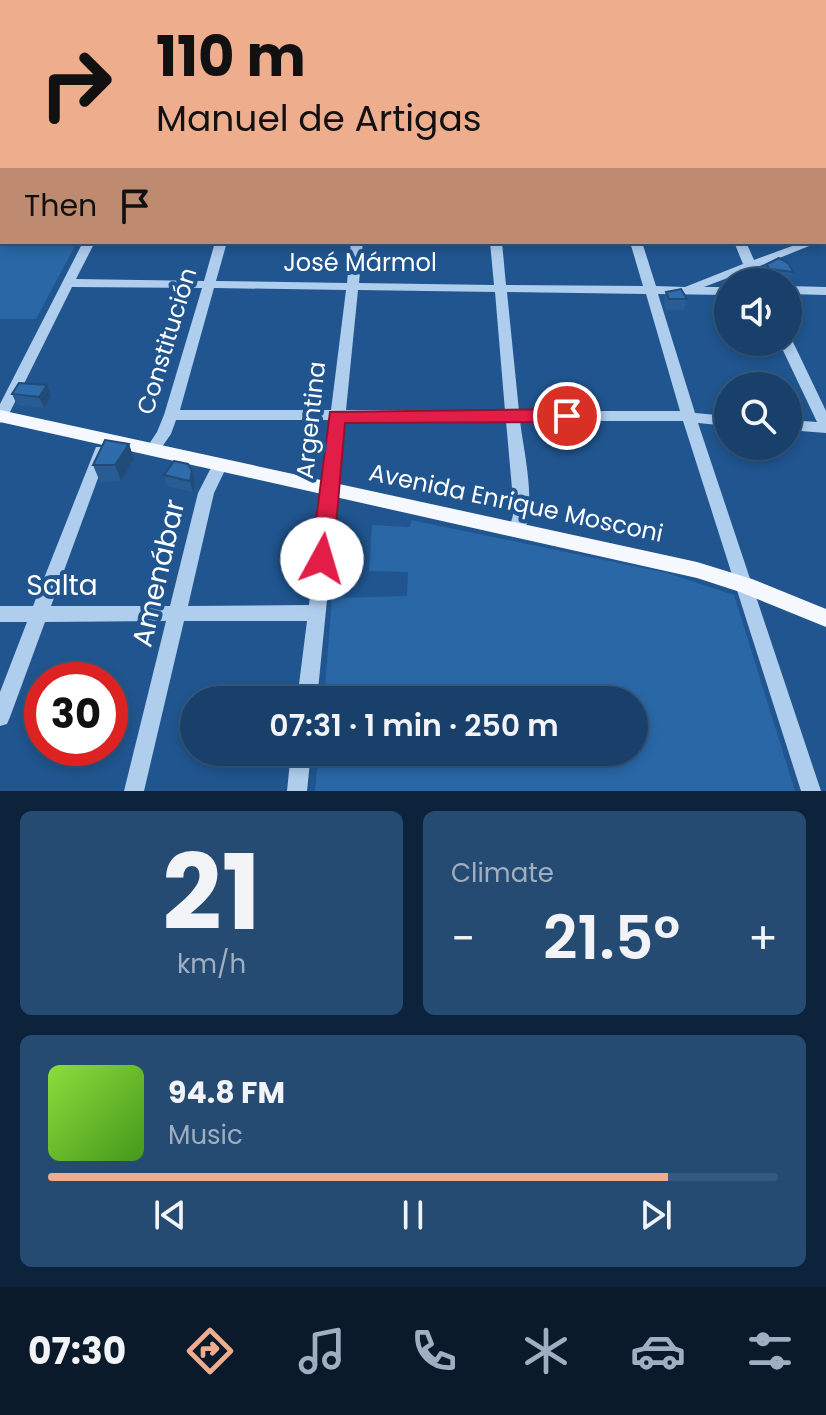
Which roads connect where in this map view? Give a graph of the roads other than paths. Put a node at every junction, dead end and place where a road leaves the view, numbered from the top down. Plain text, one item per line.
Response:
1 (88, 244) edge
2 (220, 244) edge
3 (357, 244) edge
4 (496, 244) edge
5 (637, 244) edge
6 (741, 244) edge
7 (808, 244) edge
8 (752, 266) junction
9 (69, 283) junction
10 (209, 284) junction
11 (352, 286) junction
12 (500, 286) junction
13 (651, 290) junction
14 (802, 290) edge
15 (678, 291) junction
16 (714, 291) edge
17 (826, 291) edge
18 (793, 356) edge
19 (171, 415) junction
20 (336, 416) junction
21 (512, 416) junction
22 (1, 417) edge
23 (689, 417) junction
24 (714, 420) edge
25 (802, 426) edge
26 (826, 427) edge
27 (108, 441) junction
28 (152, 450) junction
29 (220, 464) junction
30 (329, 489) junction
31 (517, 530) junction
32 (745, 585) junction
33 (178, 612) junction
34 (38, 613) junction
35 (317, 613) junction
36 (0, 614) edge
37 (826, 618) edge
38 (309, 686) edge
39 (0, 717) edge
40 (300, 766) edge
41 (134, 791) edge
42 (297, 791) edge
43 (811, 791) edge

1 - 9 street
2 - 10 street, Constitución
3 - 11 street, Argentina
4 - 12 street
5 - 13 street
6 - 8 street
7 - 8 street
8 - 15 street
9 - 10 street, José Mármol
9 - 22 street
10 - 11 street, José Mármol
10 - 19 street, Constitución
11 - 12 street, José Mármol
11 - 20 street, Argentina
12 - 13 street, José Mármol
12 - 21 street
13 - 15 street, José Mármol
13 - 23 street
14 - 17 street
15 - 16 street, José Mármol
18 - 26 street
19 - 20 street
19 - 28 street, Constitución
20 - 21 street
20 - 30 street, Argentina
21 - 23 street
21 - 31 street
22 - 27 main road, Avenida Enrique Mosconi
23 - 24 street
23 - 32 street
25 - 26 street
27 - 28 main road, Avenida Enrique Mosconi
27 - 34 street
28 - 29 main road, Avenida Enrique Mosconi
29 - 30 main road, Avenida Enrique Mosconi
29 - 33 street, Amenábar
30 - 31 main road, Avenida Enrique Mosconi
30 - 35 street, Argentina
31 - 32 main road, Avenida Enrique Mosconi
32 - 37 main road, Avenida Enrique Mosconi
32 - 43 street
33 - 34 street, Salta
33 - 35 street, Salta
33 - 41 street, Amenábar
34 - 36 street, Salta
34 - 39 street
35 - 38 street, Argentina
40 - 42 street

